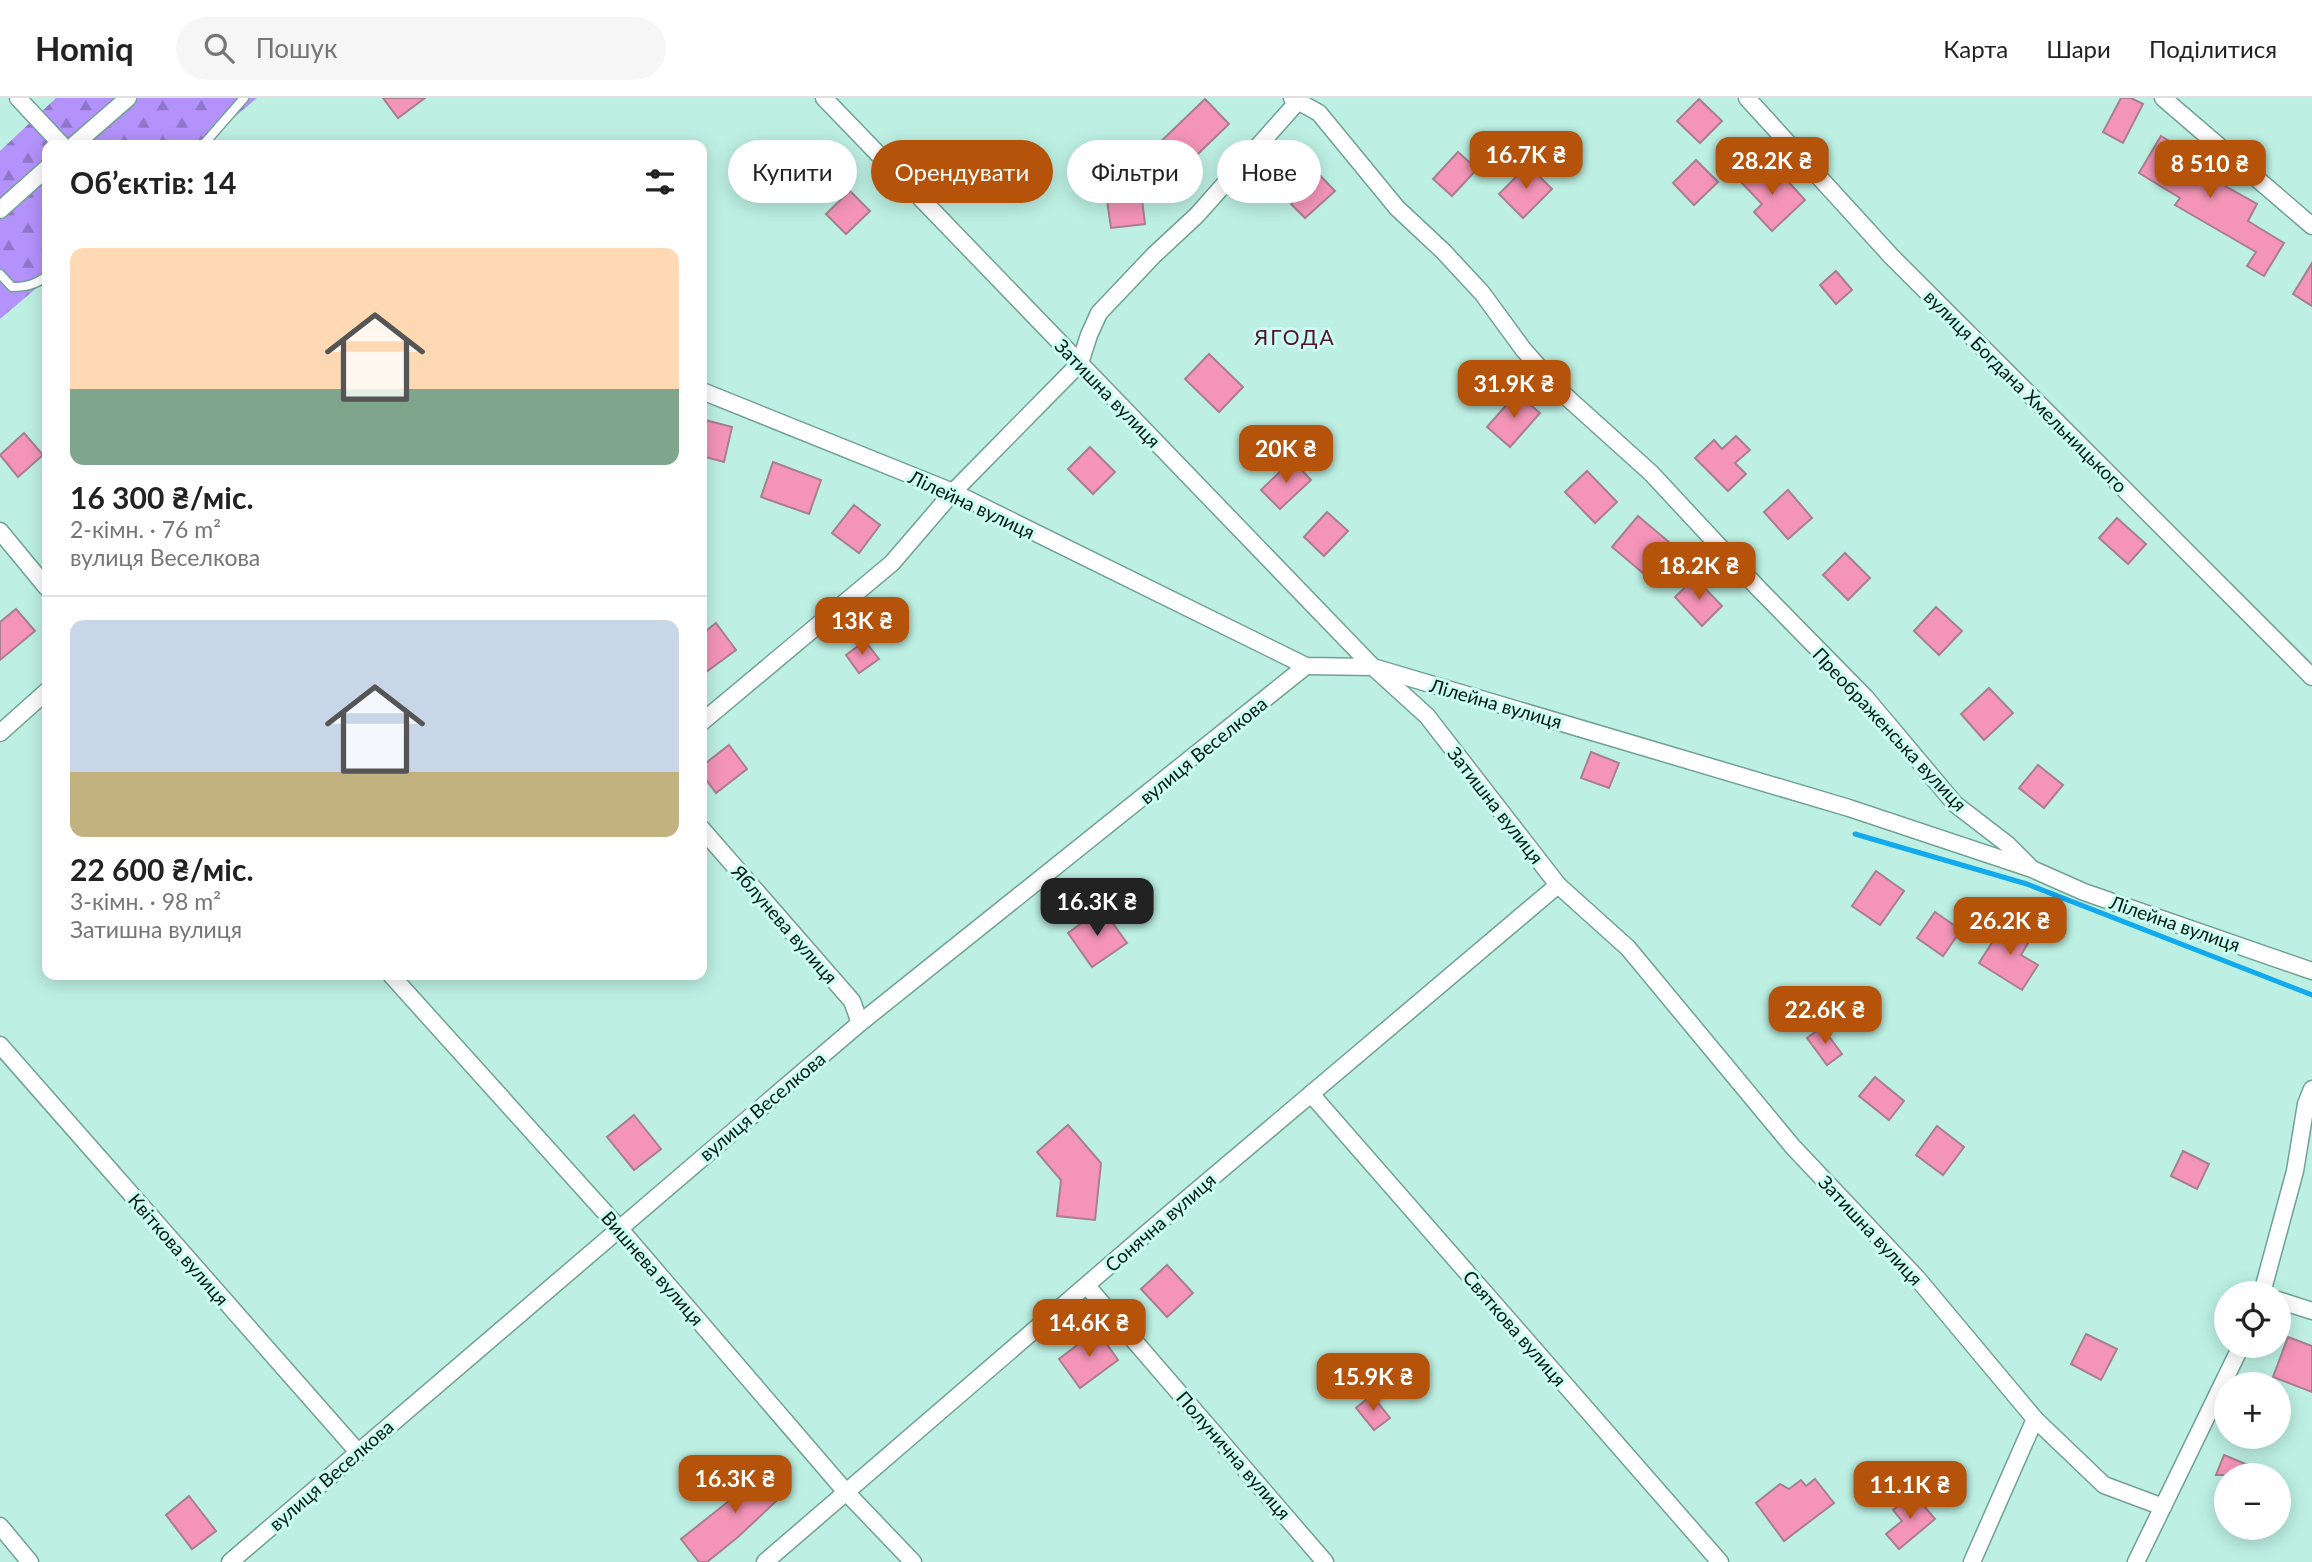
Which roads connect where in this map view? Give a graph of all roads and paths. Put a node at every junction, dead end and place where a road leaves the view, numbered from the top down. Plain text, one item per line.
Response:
1 (19, 98) edge
2 (128, 98) edge
3 (244, 98) edge
4 (824, 98) edge
5 (1747, 98) edge
6 (2163, 98) edge
7 (1297, 99) edge
8 (57, 140) edge
9 (80, 140) edge
10 (207, 140) edge
11 (42, 173) edge
12 (0, 210) edge
13 (2312, 226) edge
14 (0, 274) edge
15 (42, 280) edge
16 (1080, 363) junction
17 (707, 393) edge
18 (953, 492) junction
19 (0, 531) edge
20 (42, 582) edge
21 (1306, 666) junction
22 (1373, 667) junction
23 (2312, 677) edge
24 (42, 695) edge
25 (707, 718) edge
26 (0, 733) edge
27 (707, 835) edge
28 (2032, 869) junction
29 (1558, 885) junction
30 (2312, 971) edge
31 (396, 980) edge
32 (860, 1023) junction
33 (0, 1045) edge
34 (2312, 1089) edge
35 (1311, 1094) junction
36 (619, 1228) junction
37 (2265, 1281) edge
38 (1087, 1286) junction
39 (2291, 1304) edge
40 (2312, 1311) edge
41 (2235, 1358) edge
42 (2035, 1419) junction
43 (358, 1452) junction
44 (846, 1492) junction
45 (2163, 1507) junction
46 (0, 1526) edge
47 (30, 1562) edge
48 (230, 1562) edge
49 (765, 1562) edge
50 (913, 1562) edge
51 (1325, 1562) edge
52 (1720, 1562) edge
53 (1972, 1562) edge
54 (2136, 1562) edge

1 - 8 street
2 - 9 street
3 - 10 lane
4 - 16 street, Затишна вулиця
5 - 23 street, вулиця Богдана Хмельницького
6 - 13 street
7 - 16 street
7 - 28 street, Преображенська вулиця
11 - 12 street
14 - 15 lane
16 - 18 street
16 - 22 street, Затишна вулиця
17 - 18 street, Лілейна вулиця
18 - 21 street, Лілейна вулиця
18 - 25 street
19 - 20 street
21 - 22 street, Лілейна вулиця
21 - 32 street, вулиця Веселкова
22 - 28 street, Лілейна вулиця
22 - 29 street, Затишна вулиця
24 - 26 street
27 - 32 street, Яблунева вулиця
28 - 30 street, Лілейна вулиця
29 - 35 street, Сонячна вулиця
29 - 42 street, Затишна вулиця
31 - 36 street, Вишнева вулиця
32 - 36 street, вулиця Веселкова
33 - 43 street, Квіткова вулиця
34 - 37 street
35 - 38 street, Сонячна вулиця
35 - 52 street, Святкова вулиця
36 - 43 street, вулиця Веселкова
36 - 44 street, Вишнева вулиця
38 - 44 street, Сонячна вулиця
38 - 51 street, Полунична вулиця
39 - 40 street
41 - 45 street
42 - 45 street, Затишна вулиця
42 - 53 street
43 - 48 street, вулиця Веселкова
44 - 49 street, Сонячна вулиця
44 - 50 street, Вишнева вулиця
45 - 54 street
46 - 47 street

